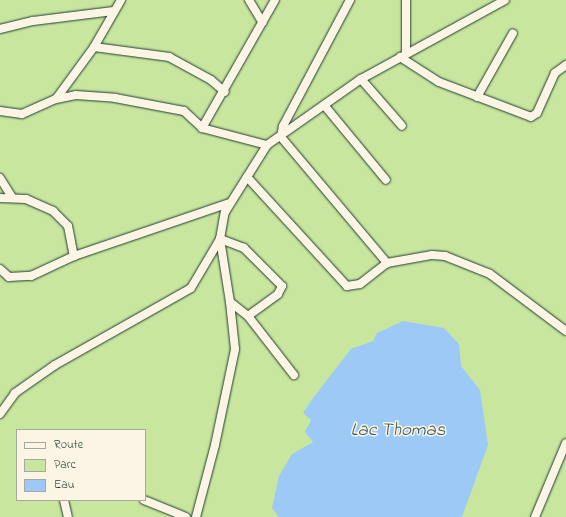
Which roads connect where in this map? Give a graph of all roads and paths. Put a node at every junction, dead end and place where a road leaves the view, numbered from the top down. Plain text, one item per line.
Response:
1 (121, 0) edge
2 (249, 0) edge
3 (275, 0) edge
4 (350, 0) edge
5 (406, 0) edge
6 (505, 0) edge
7 (113, 11) junction
8 (262, 22) junction
9 (0, 29) edge
10 (513, 33) dead end
11 (94, 46) junction
12 (403, 55) junction
13 (566, 65) edge
14 (361, 79) junction
15 (225, 92) junction
16 (477, 97) junction
17 (56, 99) junction
18 (324, 105) junction
19 (0, 111) edge
20 (402, 126) dead end
21 (202, 128) junction
22 (281, 136) junction
23 (267, 145) junction
24 (247, 177) junction
25 (0, 178) edge
26 (386, 180) dead end
27 (12, 197) junction
28 (0, 198) edge
29 (230, 203) junction
30 (220, 239) junction
31 (74, 256) junction
32 (387, 263) junction
33 (0, 269) edge
34 (230, 302) junction
35 (248, 316) junction
36 (566, 331) edge
37 (294, 375) dead end
38 (0, 414) edge
39 (566, 443) edge
40 (64, 501) edge
41 (146, 501) edge
42 (68, 517) edge
43 (186, 517) edge
44 (196, 517) edge
45 (535, 517) edge

1 - 7 street
2 - 8 street
3 - 8 street
4 - 22 street
5 - 12 street
6 - 12 street
7 - 9 street
7 - 11 street
8 - 15 street
10 - 16 street
11 - 15 street
11 - 17 street
12 - 14 street
12 - 16 street
13 - 16 street
14 - 18 street
14 - 20 street
15 - 21 street
17 - 19 street
17 - 21 street
18 - 22 street
18 - 26 street
21 - 23 street
22 - 23 street
22 - 32 street
23 - 24 street
24 - 29 street
24 - 32 street
25 - 27 street
27 - 28 street
27 - 31 street
29 - 30 street
29 - 31 street
30 - 34 street
30 - 35 street
30 - 38 street
31 - 33 street
32 - 36 street
34 - 35 street
34 - 44 street
35 - 37 street
39 - 45 street
40 - 42 street
41 - 43 street

